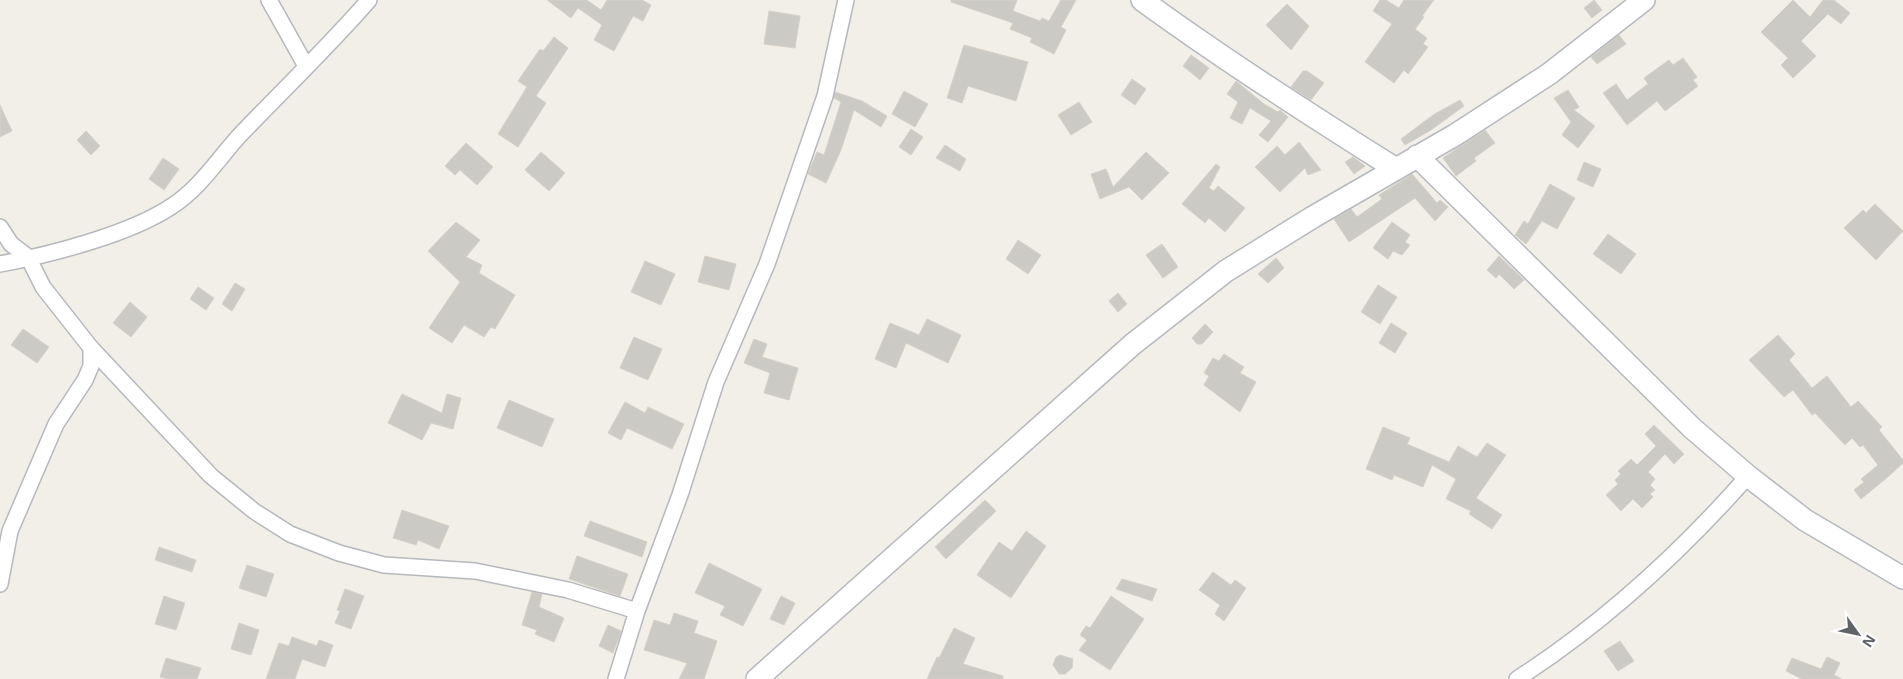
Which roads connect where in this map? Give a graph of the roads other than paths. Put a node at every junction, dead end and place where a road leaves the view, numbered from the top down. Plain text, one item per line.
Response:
1 (269, 0) edge
2 (369, 0) edge
3 (846, 0) edge
4 (1142, 0) edge
5 (1644, 0) edge
6 (306, 66) junction
7 (1417, 156) junction
8 (1396, 169) junction
9 (0, 227) edge
10 (28, 257) junction
11 (0, 264) edge
12 (92, 348) junction
13 (1748, 476) junction
14 (1903, 578) edge
15 (0, 584) edge
16 (637, 610) junction
17 (616, 679) edge
18 (757, 679) edge
19 (1517, 679) edge

1 - 6 street
2 - 6 street
3 - 16 street
4 - 8 main road
5 - 7 main road
6 - 10 street
7 - 8 main road
7 - 13 main road
8 - 18 main road
9 - 10 street
10 - 11 street
10 - 12 street
12 - 15 street
12 - 16 street
13 - 14 main road
13 - 19 street
16 - 17 street

